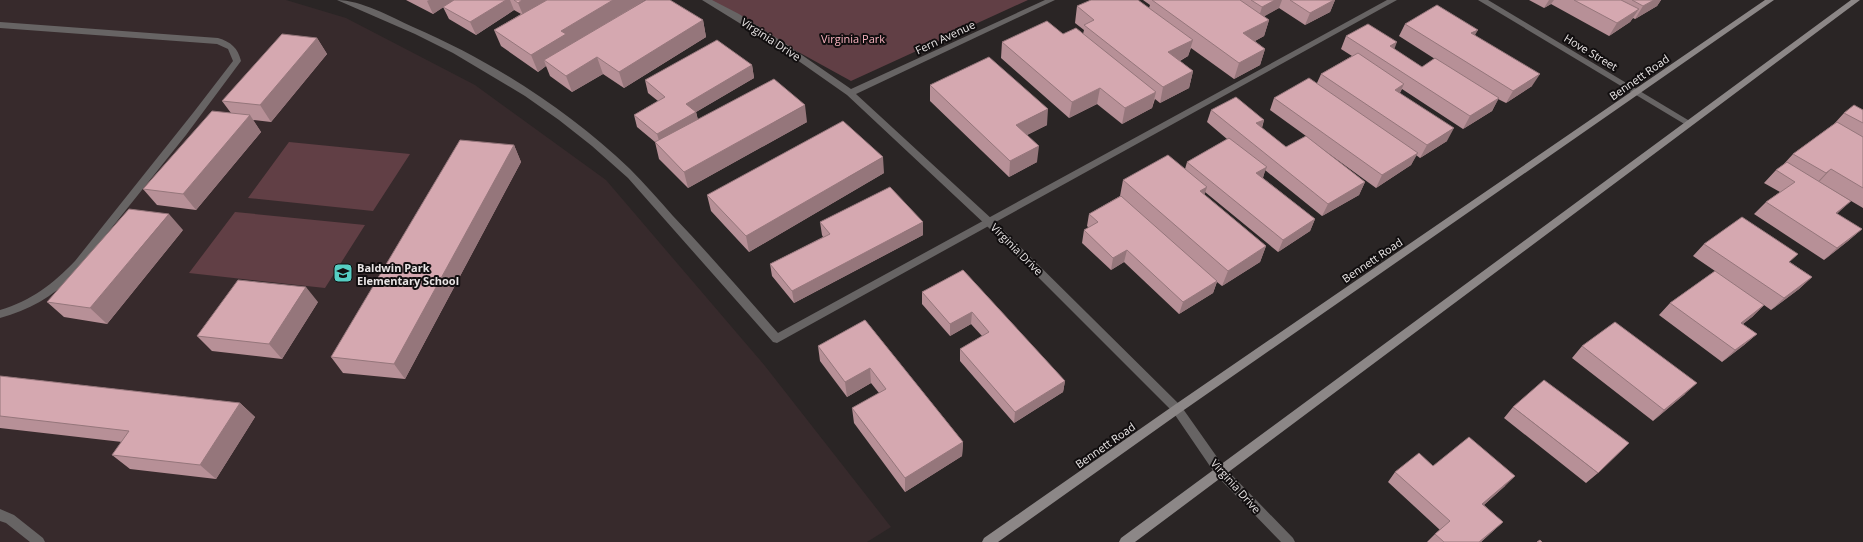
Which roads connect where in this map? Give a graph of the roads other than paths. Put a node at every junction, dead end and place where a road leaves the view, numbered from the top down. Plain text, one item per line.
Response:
1 (341, 0) edge
2 (706, 0) edge
3 (1051, 0) edge
4 (1394, 0) edge
5 (1482, 0) edge
6 (1770, 0) edge
7 (1856, 0) edge
8 (0, 25) edge
9 (1638, 92) junction
10 (850, 93) junction
11 (1689, 123) junction
12 (990, 223) junction
13 (0, 314) edge
14 (1177, 409) junction
15 (1220, 471) junction
16 (0, 515) edge
17 (39, 542) edge
18 (988, 542) edge
19 (1125, 542) edge
20 (1289, 542) edge

1 - 12 street
2 - 10 street, Virginia Drive
3 - 10 street, Fern Avenue
4 - 12 street
5 - 9 street, Hove Street
6 - 9 street, Bennett Road
7 - 11 street
8 - 13 street
9 - 11 street, Hove Street
9 - 14 street, Bennett Road
10 - 12 street, Virginia Drive
11 - 15 street
12 - 14 street, Virginia Drive
14 - 15 street, Virginia Drive
14 - 18 street, Bennett Road
15 - 19 street
15 - 20 street, Virginia Drive
16 - 17 street

